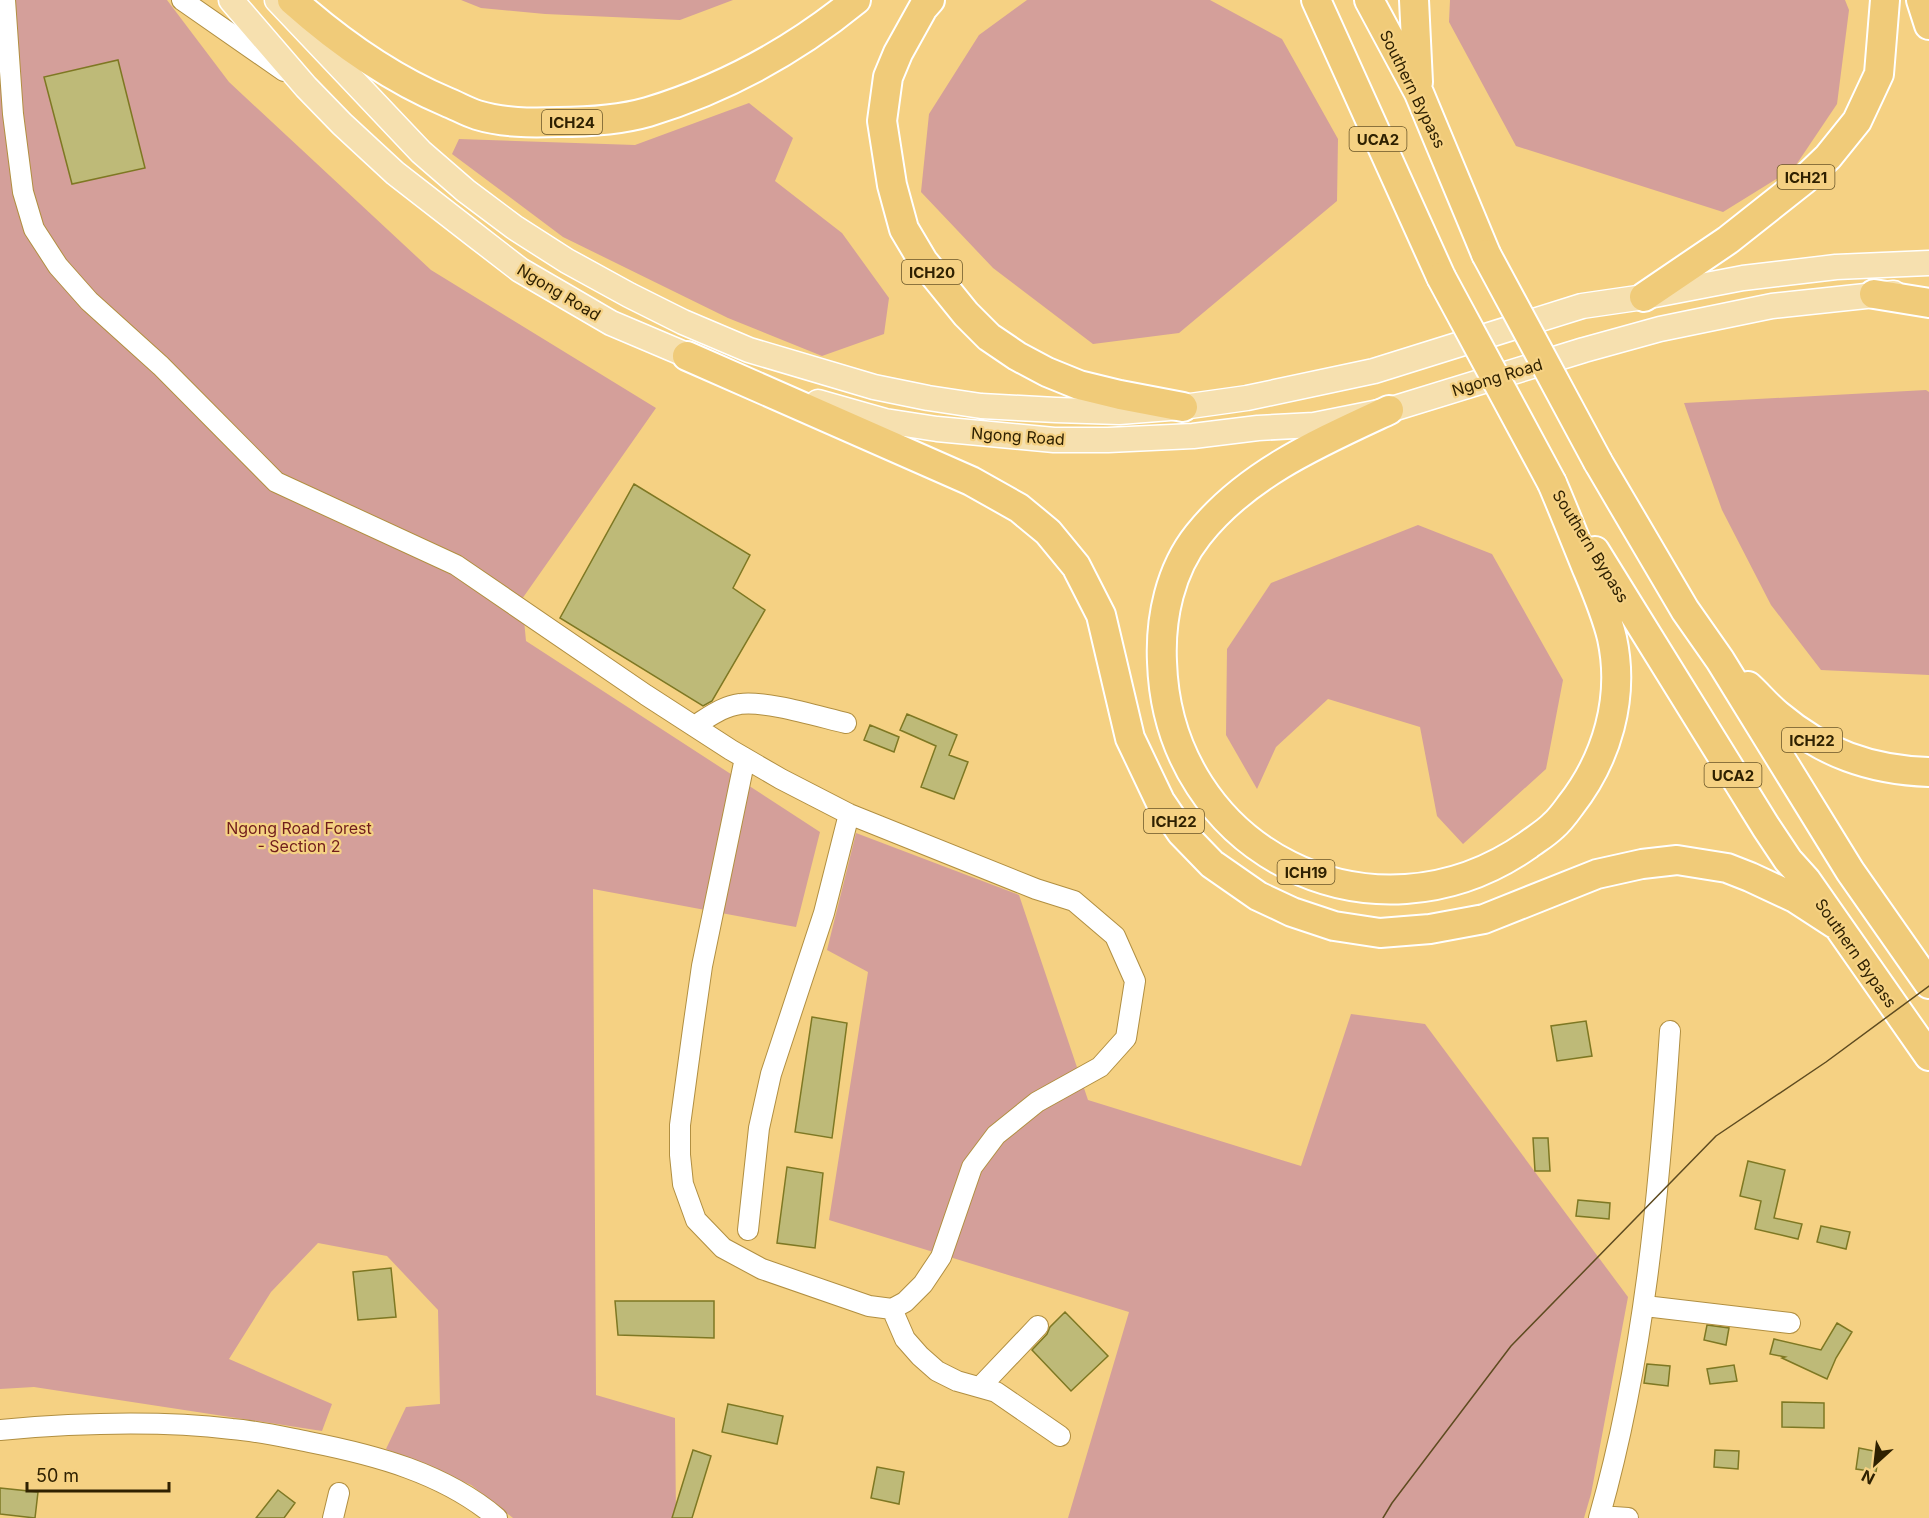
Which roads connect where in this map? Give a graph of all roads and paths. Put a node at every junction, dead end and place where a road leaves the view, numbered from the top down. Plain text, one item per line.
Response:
1 (5, 0) edge
2 (182, 0) edge
3 (231, 0) edge
4 (277, 0) edge
5 (292, 0) edge
6 (856, 0) edge
7 (930, 0) edge
8 (1295, 0) edge
9 (1316, 0) edge
10 (1369, 0) edge
11 (1414, 0) edge
12 (1885, 0) edge
13 (1921, 0) edge
14 (1929, 26) edge
15 (1348, 73) junction
16 (306, 87) junction
17 (1419, 93) junction
18 (1929, 263) edge
19 (1929, 292) edge
20 (1874, 294) junction
21 (1644, 297) junction
22 (1929, 303) edge
23 (687, 356) junction
24 (1184, 407) junction
25 (1389, 410) junction
26 (1552, 483) junction
27 (1720, 660) junction
28 (846, 723) dead end
29 (694, 726) junction
30 (745, 758) junction
31 (1929, 772) edge
32 (849, 814) junction
33 (1835, 924) junction
34 (1929, 984) edge
35 (1670, 1031) dead end
36 (1929, 1056) edge
37 (748, 1230) dead end
38 (1645, 1306) junction
39 (892, 1309) junction
40 (1790, 1323) dead end
41 (1038, 1326) dead end
42 (981, 1386) junction
43 (0, 1430) edge
44 (1060, 1436) dead end
45 (339, 1493) dead end
46 (491, 1516) edge
47 (1600, 1517) edge
48 (333, 1518) edge
49 (1628, 1518) edge

1 - 29 street
2 - 16 street
3 - 16 main road, Ngong Road
4 - 24 main road, Ngong Road
5 - 6 highway, ICH24
7 - 24 highway, ICH20
8 - 15 highway
9 - 15 highway, Southern Bypass / UCA2
10 - 17 highway, Southern Bypass / UCA2
11 - 17 highway
12 - 21 highway, ICH21
13 - 14 highway
15 - 26 highway, Southern Bypass / UCA2, bridge
16 - 23 main road, Ngong Road
17 - 27 highway, Southern Bypass / UCA2, bridge
18 - 21 main road, Ngong Road
19 - 20 main road, Ngong Road
20 - 22 highway
20 - 25 main road, Ngong Road
21 - 24 main road, Ngong Road
23 - 25 main road, Ngong Road
23 - 33 highway, ICH22
25 - 26 highway, ICH19
26 - 33 highway, Southern Bypass / UCA2
27 - 31 highway, ICH22
27 - 34 highway, Southern Bypass / UCA2
28 - 29 street
29 - 30 street
30 - 32 street
30 - 39 street
32 - 37 street
32 - 39 street
33 - 36 highway, Southern Bypass / UCA2
35 - 38 street
38 - 40 street
38 - 47 street
39 - 42 street
41 - 42 street
42 - 44 street
43 - 46 street
45 - 48 street
47 - 49 street

